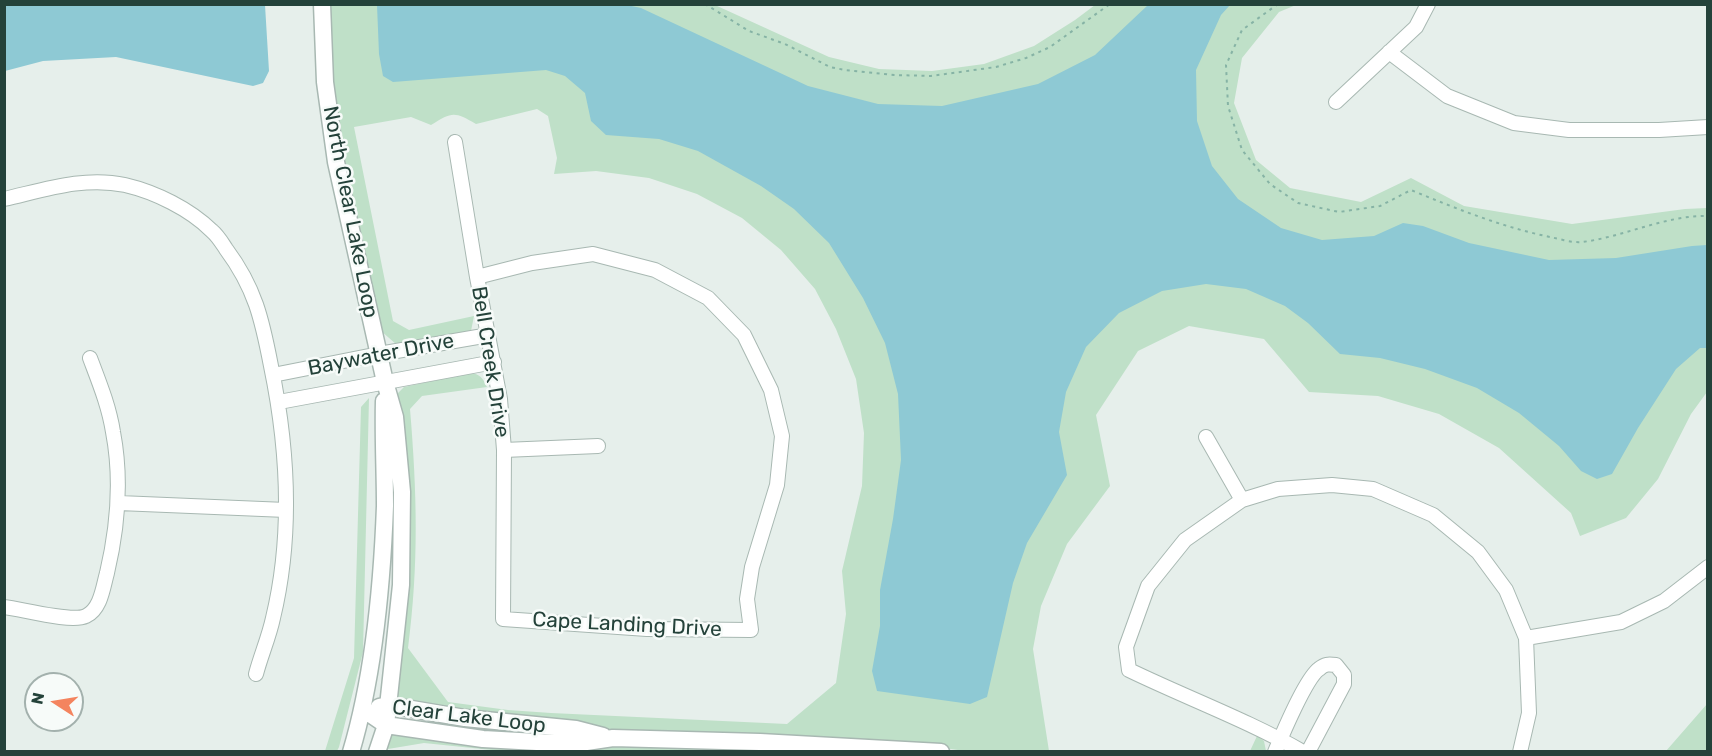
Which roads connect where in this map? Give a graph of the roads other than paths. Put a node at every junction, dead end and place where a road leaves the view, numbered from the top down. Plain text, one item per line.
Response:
1 (322, 4) edge
2 (1428, 4) edge
3 (1389, 52) junction
4 (1336, 102) dead end
5 (1707, 126) edge
6 (455, 142) dead end
7 (4, 199) edge
8 (477, 277) junction
9 (489, 335) junction
10 (379, 354) junction
11 (90, 357) dead end
12 (494, 362) junction
13 (273, 375) junction
14 (385, 382) junction
15 (279, 402) junction
16 (1206, 437) dead end
17 (598, 446) dead end
18 (504, 450) junction
19 (1242, 500) junction
20 (119, 503) junction
21 (286, 510) junction
22 (1707, 567) edge
23 (4, 607) edge
24 (503, 619) joint
25 (1526, 638) junction
26 (256, 674) dead end
27 (388, 705) junction
28 (364, 710) junction
29 (386, 725) junction
30 (613, 738) junction
31 (1278, 745) edge
32 (351, 752) edge
33 (377, 752) edge
34 (941, 752) edge
35 (1303, 752) edge
36 (1308, 752) edge
37 (1520, 752) edge

1 - 10 street, North Clear Lake Loop
2 - 3 street
3 - 4 street
3 - 5 street
6 - 8 street, Bell Creek Drive
7 - 13 street
8 - 9 street, Bell Creek Drive
8 - 24 street, Cape Landing Drive
9 - 10 street, Baywater Drive
9 - 12 street, Bell Creek Drive
10 - 13 street, Baywater Drive
10 - 14 street, North Clear Lake Loop
11 - 20 street
12 - 14 street, Baywater Drive
12 - 18 street, Bell Creek Drive
13 - 15 street
14 - 15 street, Baywater Drive
14 - 27 street, North Clear Lake Loop
14 - 28 street, North Clear Lake Loop
15 - 21 street
16 - 19 street
17 - 18 street
18 - 24 street, Bell Creek Drive
19 - 25 street
19 - 31 street
20 - 21 street
20 - 23 street
21 - 26 street
22 - 25 street
25 - 37 street
27 - 28 street, Clear Lake Loop
27 - 29 street, North Clear Lake Loop
27 - 30 street, Clear Lake Loop
28 - 29 street, Clear Lake Loop
28 - 32 street, North Clear Lake Loop
29 - 30 street, Clear Lake Loop
29 - 33 street, North Clear Lake Loop
30 - 34 street, Clear Lake Loop
31 - 35 street
31 - 36 street

